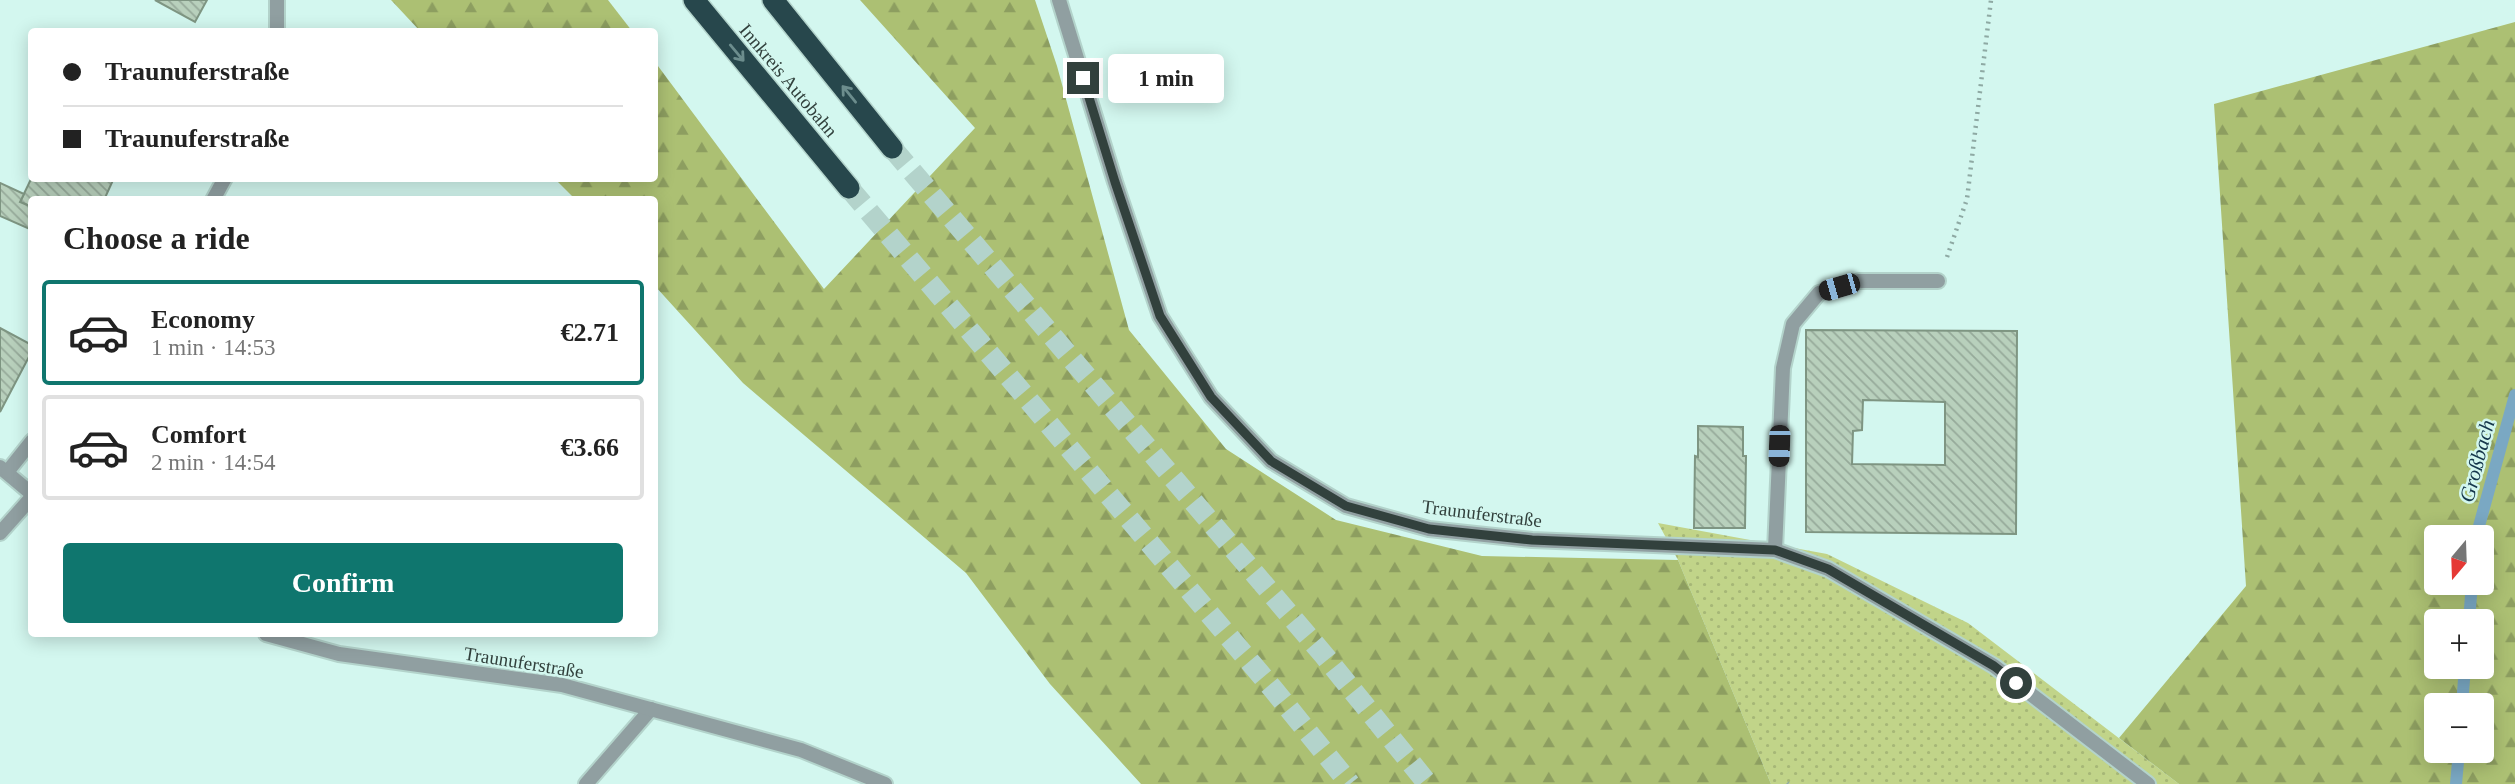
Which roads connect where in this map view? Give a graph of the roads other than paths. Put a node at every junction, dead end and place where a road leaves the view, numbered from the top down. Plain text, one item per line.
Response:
1 (277, 0) edge
2 (694, 0) edge
3 (773, 0) edge
4 (1059, 0) edge
5 (277, 28) edge
6 (892, 148) tunnel mouth
7 (849, 188) tunnel mouth
8 (1938, 281) road end
9 (28, 445) edge
10 (4, 469) edge
11 (28, 492) edge
12 (28, 501) edge
13 (0, 533) edge
14 (1775, 550) junction
15 (276, 637) edge
16 (651, 709) junction
17 (586, 784) edge
18 (885, 784) edge
19 (2148, 784) edge

1 - 5 street
2 -> 7 highway, Innkreis Autobahn
6 -> 3 highway, Innkreis Autobahn
4 - 14 street, Traunuferstraße
8 - 14 street
9 - 10 street
10 - 11 street
12 - 13 street
14 - 19 street, Traunuferstraße
15 - 16 street, Traunuferstraße
16 - 17 street
16 - 18 street, Traunuferstraße

